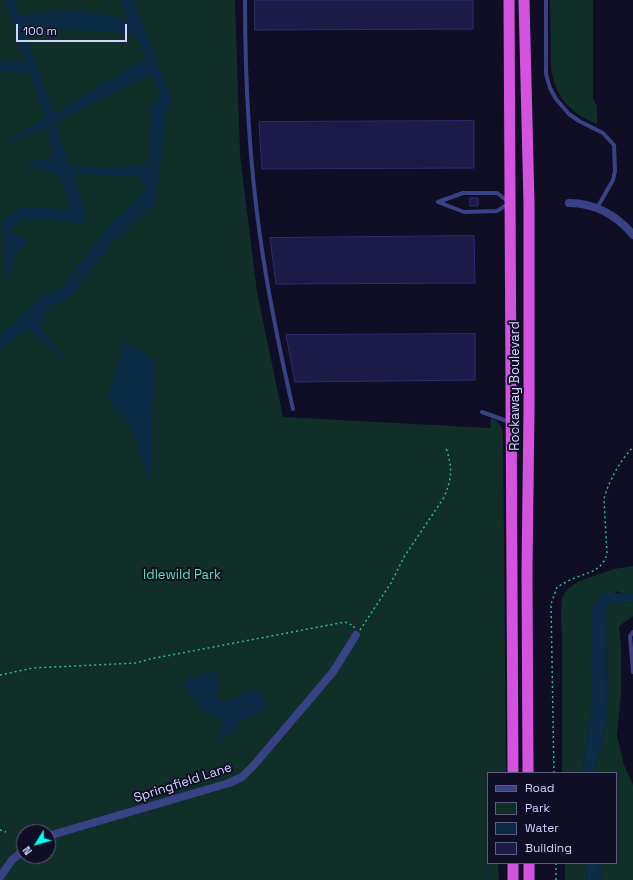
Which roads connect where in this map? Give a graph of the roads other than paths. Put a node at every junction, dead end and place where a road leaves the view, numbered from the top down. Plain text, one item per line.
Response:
1 (245, 0) edge
2 (509, 0) edge
3 (524, 0) edge
4 (546, 0) edge
5 (510, 203) junction
6 (568, 203) dead end
7 (597, 208) junction
8 (633, 235) edge
9 (293, 409) dead end
10 (482, 412) dead end
11 (511, 422) junction
12 (633, 632) edge
13 (356, 635) road end
14 (633, 672) edge
15 (513, 772) edge
16 (528, 772) edge
17 (56, 834) edge
18 (16, 857) edge
19 (513, 864) edge
20 (529, 864) edge
21 (0, 877) edge
22 (513, 880) edge
23 (529, 880) edge

1 - 9 lane
2 - 5 highway, Rockaway Boulevard
3 - 16 highway, Rockaway Boulevard
4 - 7 lane
5 - 5 lane
5 - 11 highway, Rockaway Boulevard
6 - 7 street
7 - 8 street
10 - 11 lane
11 - 15 highway, Rockaway Boulevard
12 - 14 lane
13 - 17 street, Springfield Lane
18 - 21 street
19 - 22 highway
20 - 23 highway

